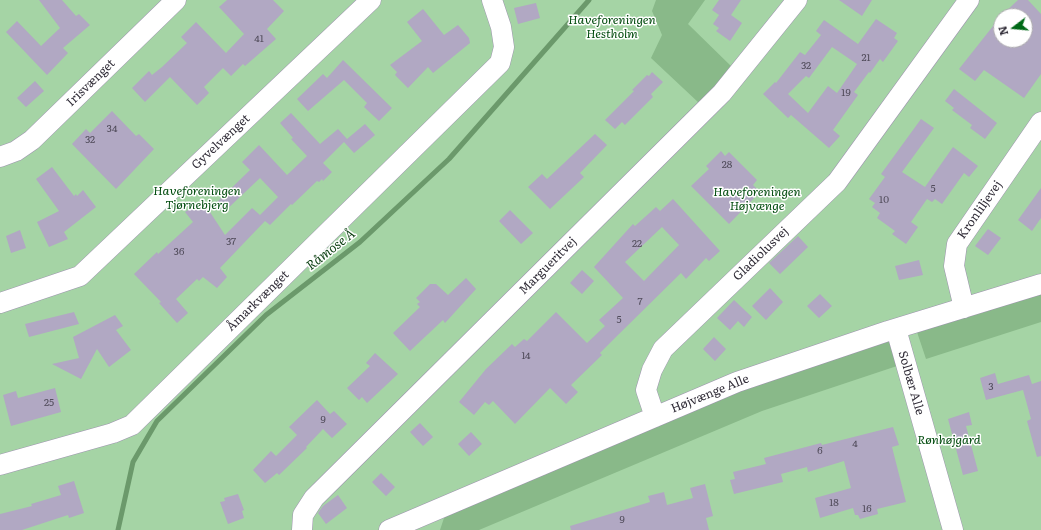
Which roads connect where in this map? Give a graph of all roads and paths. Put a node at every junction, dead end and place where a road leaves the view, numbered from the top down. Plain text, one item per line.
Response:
1 (176, 0) edge
2 (371, 0) edge
3 (492, 0) edge
4 (797, 0) edge
5 (969, 0) edge
6 (1041, 122) edge
7 (0, 157) edge
8 (1041, 284) edge
9 (0, 303) edge
10 (964, 308) junction
11 (896, 329) junction
12 (655, 417) junction
13 (0, 465) edge
14 (302, 530) edge
15 (389, 530) edge
16 (953, 530) edge

1 - 7 street, Irisvænget
2 - 9 street, Gyvelvænget
3 - 13 street, Åmarkvænget
4 - 14 street, Margueritvej
5 - 12 street, Gladiolusvej
6 - 10 street, Kronliljevej
8 - 10 street, Højvænge Alle
10 - 11 street, Højvænge Alle
11 - 12 street, Højvænge Alle
11 - 16 street, Solbær Alle
12 - 15 street, Højvænge Alle

